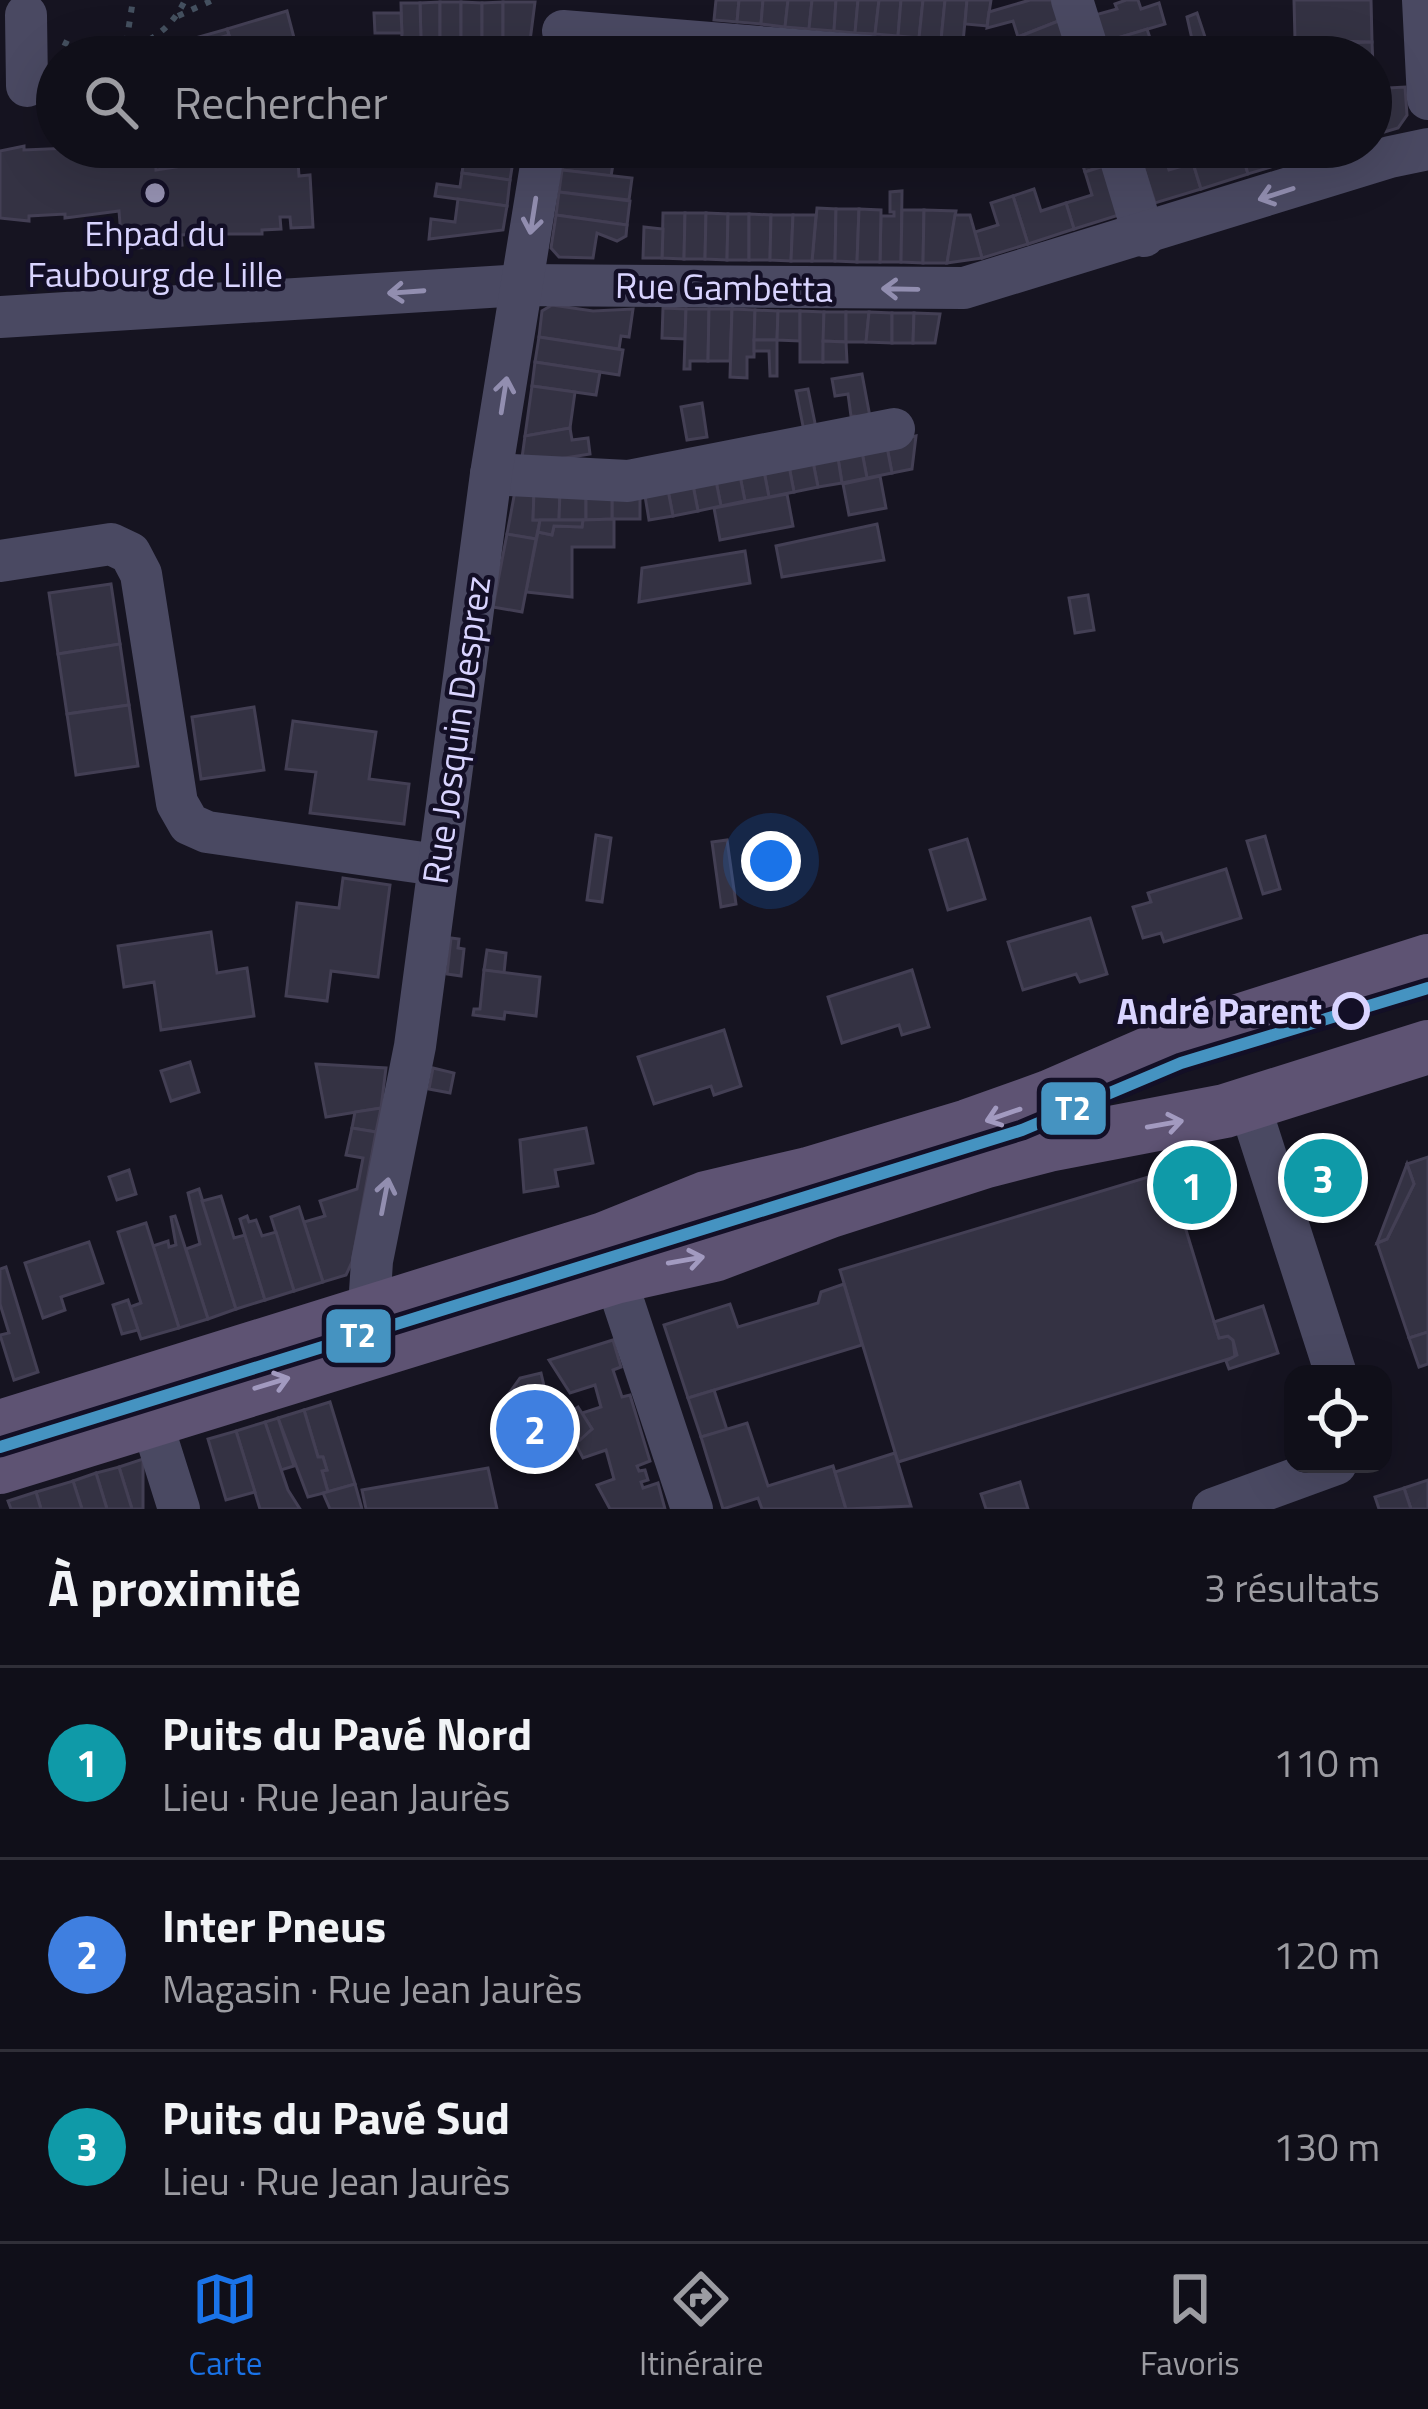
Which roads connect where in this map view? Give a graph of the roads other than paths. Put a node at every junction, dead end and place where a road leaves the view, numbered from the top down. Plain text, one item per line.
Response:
1 (1072, 0) edge
2 (1423, 0) edge
3 (563, 29) edge
4 (642, 36) edge
5 (1083, 36) edge
6 (1428, 99) edge
7 (1428, 149) edge
8 (1392, 157) edge
9 (541, 168) edge
10 (1123, 168) edge
11 (1356, 168) edge
12 (1144, 236) junction
13 (522, 285) junction
14 (0, 317) edge
15 (894, 429) dead end
16 (491, 474) junction
17 (0, 561) edge
18 (437, 865) junction
19 (1428, 961) edge
20 (1428, 1047) edge
21 (1249, 1104) junction
22 (615, 1277) junction
23 (382, 1330) junction
24 (1333, 1365) edge
25 (151, 1420) junction
26 (0, 1427) edge
27 (0, 1467) edge
28 (1312, 1473) edge
29 (179, 1509) edge
30 (692, 1509) edge
31 (1214, 1509) edge

1 - 5 street
2 - 6 street
3 - 4 street
7 -> 8 street, Rue Gambetta
9 -> 13 street, Rue Josquin Desprez
10 - 12 street
11 -> 12 street, Rue Gambetta
12 -> 13 street, Rue Gambetta
13 -> 14 street, Rue Gambetta
16 -> 13 street, Rue Josquin Desprez
15 - 16 street
16 - 18 street, Rue Josquin Desprez
17 - 18 street
23 -> 18 street, Rue Josquin Desprez
19 -> 23 main road
20 - 21 main road
22 -> 21 main road
21 - 24 street
22 - 23 main road
22 - 30 street
25 -> 23 main road
23 - 26 main road
25 - 27 main road
25 - 29 street
28 - 31 street

